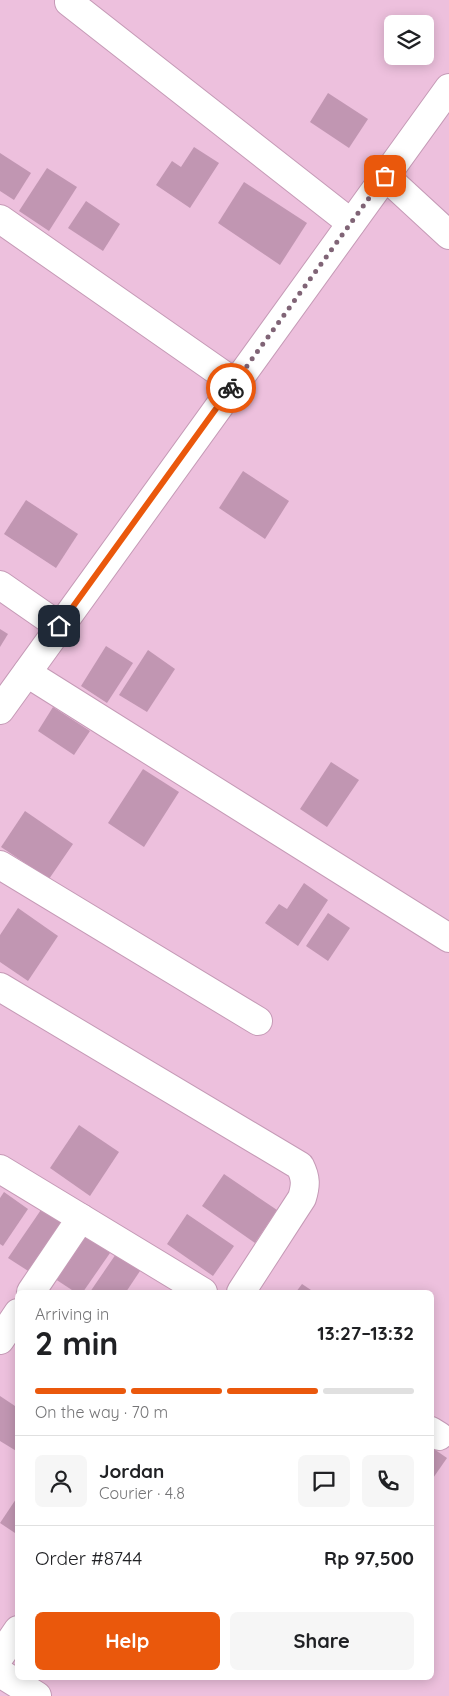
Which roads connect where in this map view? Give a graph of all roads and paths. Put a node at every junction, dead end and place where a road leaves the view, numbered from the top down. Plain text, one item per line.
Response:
1 (69, 2) dead end
2 (449, 88) edge
3 (385, 176) junction
4 (0, 219) edge
5 (351, 223) junction
6 (449, 234) edge
7 (235, 383) junction
8 (0, 585) edge
9 (59, 626) junction
10 (27, 673) junction
11 (0, 710) edge
12 (0, 865) edge
13 (449, 938) edge
14 (0, 987) edge
15 (258, 1022) dead end
16 (0, 1169) edge
17 (81, 1218) junction
18 (32, 1290) edge
19 (200, 1290) edge
20 (242, 1290) edge
21 (15, 1318) edge
22 (0, 1340) edge
23 (15, 1634) edge
24 (0, 1656) edge
25 (0, 1674) edge
26 (37, 1696) edge

1 - 5 street
2 - 3 street
3 - 5 street
3 - 6 street
4 - 7 street
5 - 7 street
7 - 9 street
8 - 9 street
9 - 10 street
10 - 11 street
10 - 13 street
12 - 15 street
14 - 20 street
16 - 17 street
17 - 18 street
17 - 19 street
21 - 22 street
23 - 24 street
25 - 26 street

